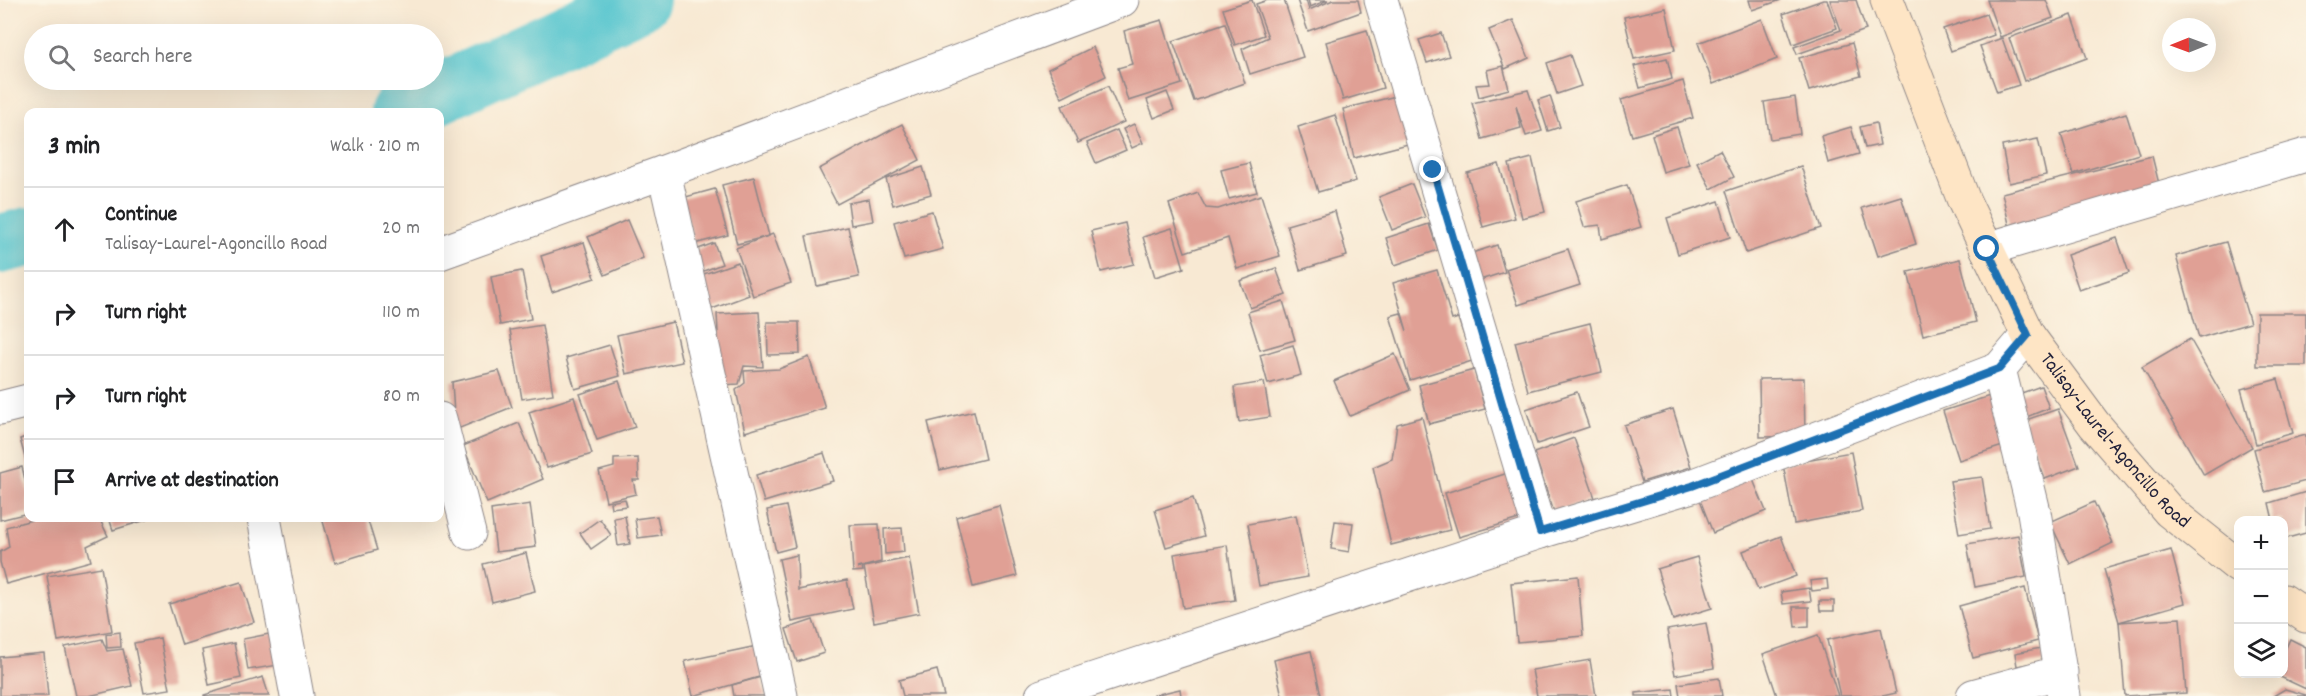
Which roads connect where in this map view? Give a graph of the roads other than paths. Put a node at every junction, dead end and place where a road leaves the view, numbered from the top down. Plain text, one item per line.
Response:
1 (1122, 0) edge
2 (1381, 0) edge
3 (1887, 0) edge
4 (2306, 155) edge
5 (664, 172) junction
6 (1987, 249) junction
7 (444, 252) edge
8 (2028, 335) junction
9 (1999, 369) junction
10 (24, 402) edge
11 (0, 408) edge
12 (444, 435) edge
13 (265, 522) edge
14 (1540, 532) junction
15 (469, 533) dead end
16 (2234, 563) edge
17 (2288, 605) edge
18 (2306, 616) edge
19 (2062, 684) edge
20 (297, 696) edge
21 (781, 696) edge
22 (1042, 696) edge
23 (1973, 696) edge

1 - 5 street
2 - 14 street
3 - 6 main road, Talisay-Laurel-Agoncillo Road
4 - 6 street
5 - 7 street
5 - 21 street
6 - 8 main road, Talisay-Laurel-Agoncillo Road
8 - 9 street
8 - 16 main road, Talisay-Laurel-Agoncillo Road
9 - 14 street
9 - 19 street
10 - 11 street
12 - 15 street
13 - 20 street
14 - 22 street
17 - 18 main road
19 - 23 street

